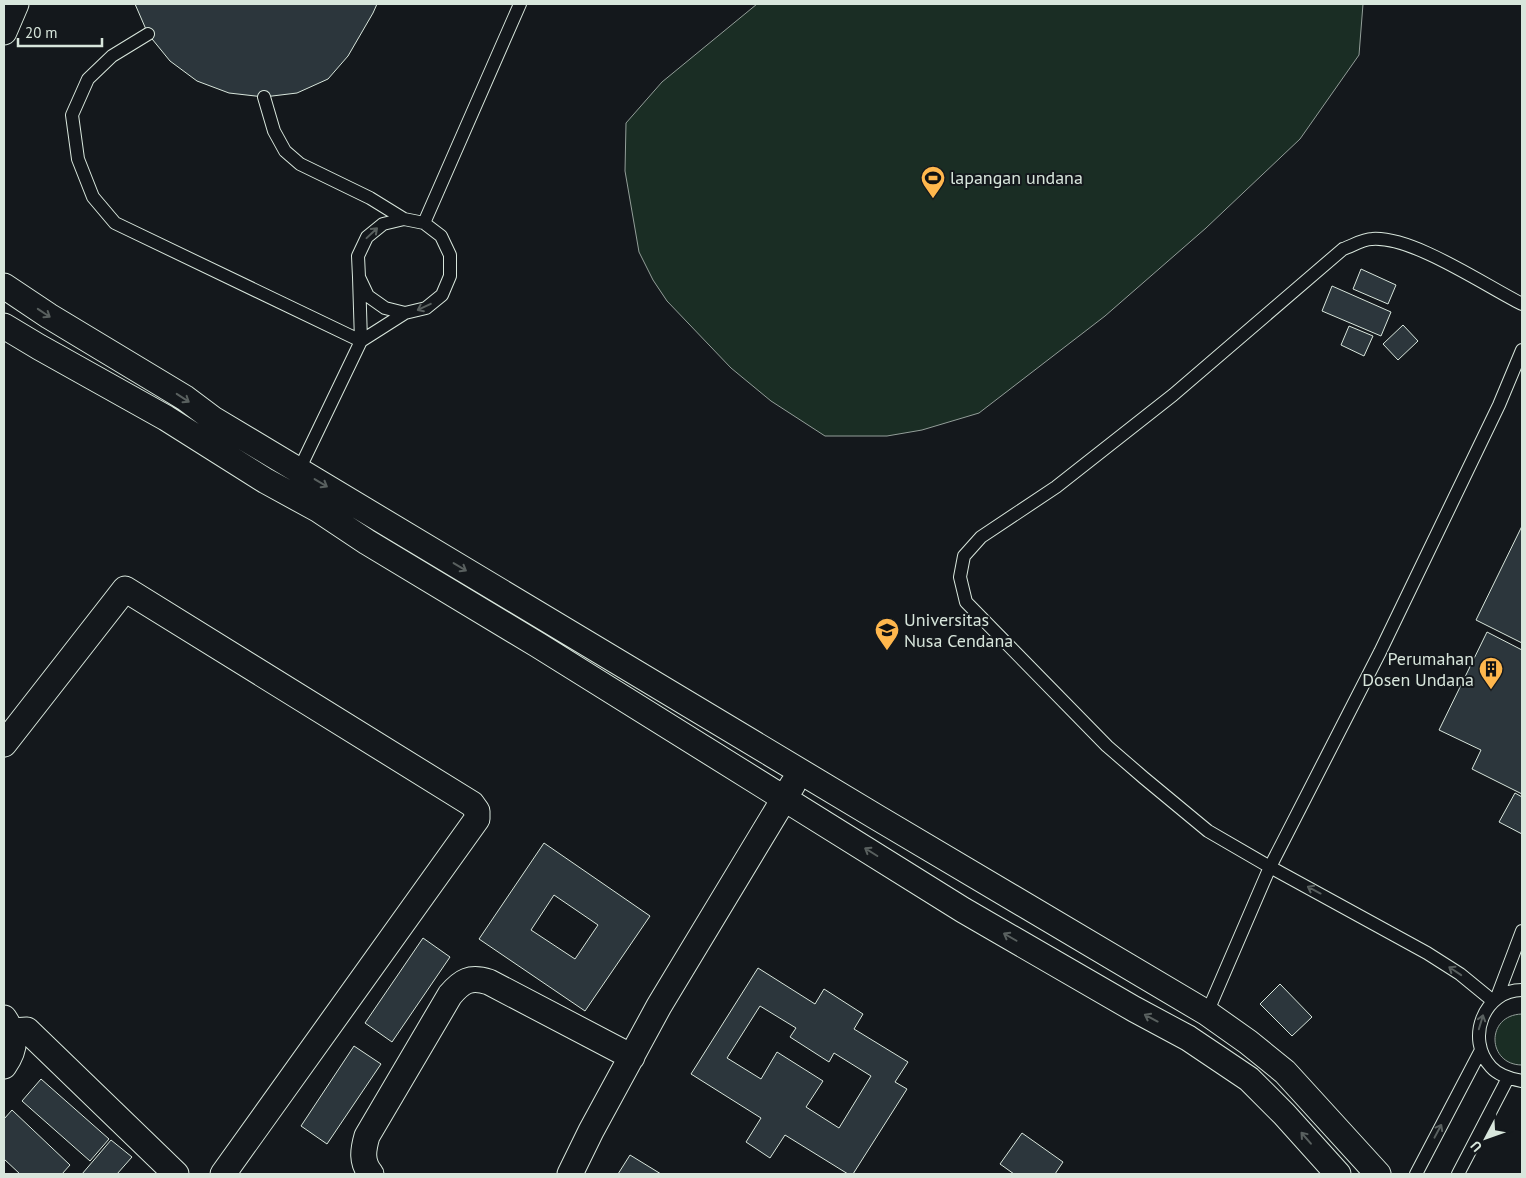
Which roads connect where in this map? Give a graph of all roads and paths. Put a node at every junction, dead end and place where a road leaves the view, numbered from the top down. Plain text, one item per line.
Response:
1 (16, 4) edge
2 (520, 4) edge
3 (4, 32) edge
4 (148, 34) dead end
5 (264, 98) dead end
6 (404, 219) junction
7 (424, 223) junction
8 (359, 277) junction
9 (4, 286) edge
10 (1522, 304) edge
11 (405, 313) junction
12 (4, 326) edge
13 (361, 341) junction
14 (1522, 350) edge
15 (278, 458) junction
16 (300, 470) junction
17 (266, 481) junction
18 (4, 744) edge
19 (800, 771) junction
20 (785, 799) junction
21 (1270, 867) junction
22 (1522, 931) edge
23 (1522, 990) edge
24 (1495, 999) junction
25 (1207, 1013) junction
26 (8, 1024) edge
27 (1188, 1038) junction
28 (1481, 1050) junction
29 (632, 1057) junction
30 (4, 1066) edge
31 (1508, 1078) junction
32 (1522, 1081) edge
33 (176, 1174) edge
34 (222, 1174) edge
35 (371, 1174) edge
36 (570, 1174) edge
37 (1338, 1174) edge
38 (1378, 1174) edge
39 (1416, 1174) edge
40 (1458, 1174) edge

1 - 3 street
2 - 7 lane
4 - 13 lane
5 - 6 lane
6 - 7 lane
8 -> 6 lane
7 -> 11 lane
8 - 11 lane
8 - 13 lane
9 -> 15 street
10 - 21 lane
11 - 13 lane
12 - 17 street
13 - 16 lane
14 - 21 lane
15 - 16 street
15 - 17 street
16 -> 19 street
17 - 20 street
18 - 34 street
19 - 20 street
19 - 25 street
27 -> 20 street
20 - 29 street
24 -> 21 lane
21 - 25 lane
22 - 24 lane
23 - 24 lane
28 -> 24 lane
25 - 27 street
25 - 38 street
26 - 30 street
26 - 33 street
37 -> 27 street
28 - 31 lane
39 -> 28 lane
29 - 35 street
29 - 36 street
31 - 32 lane
31 - 40 lane

